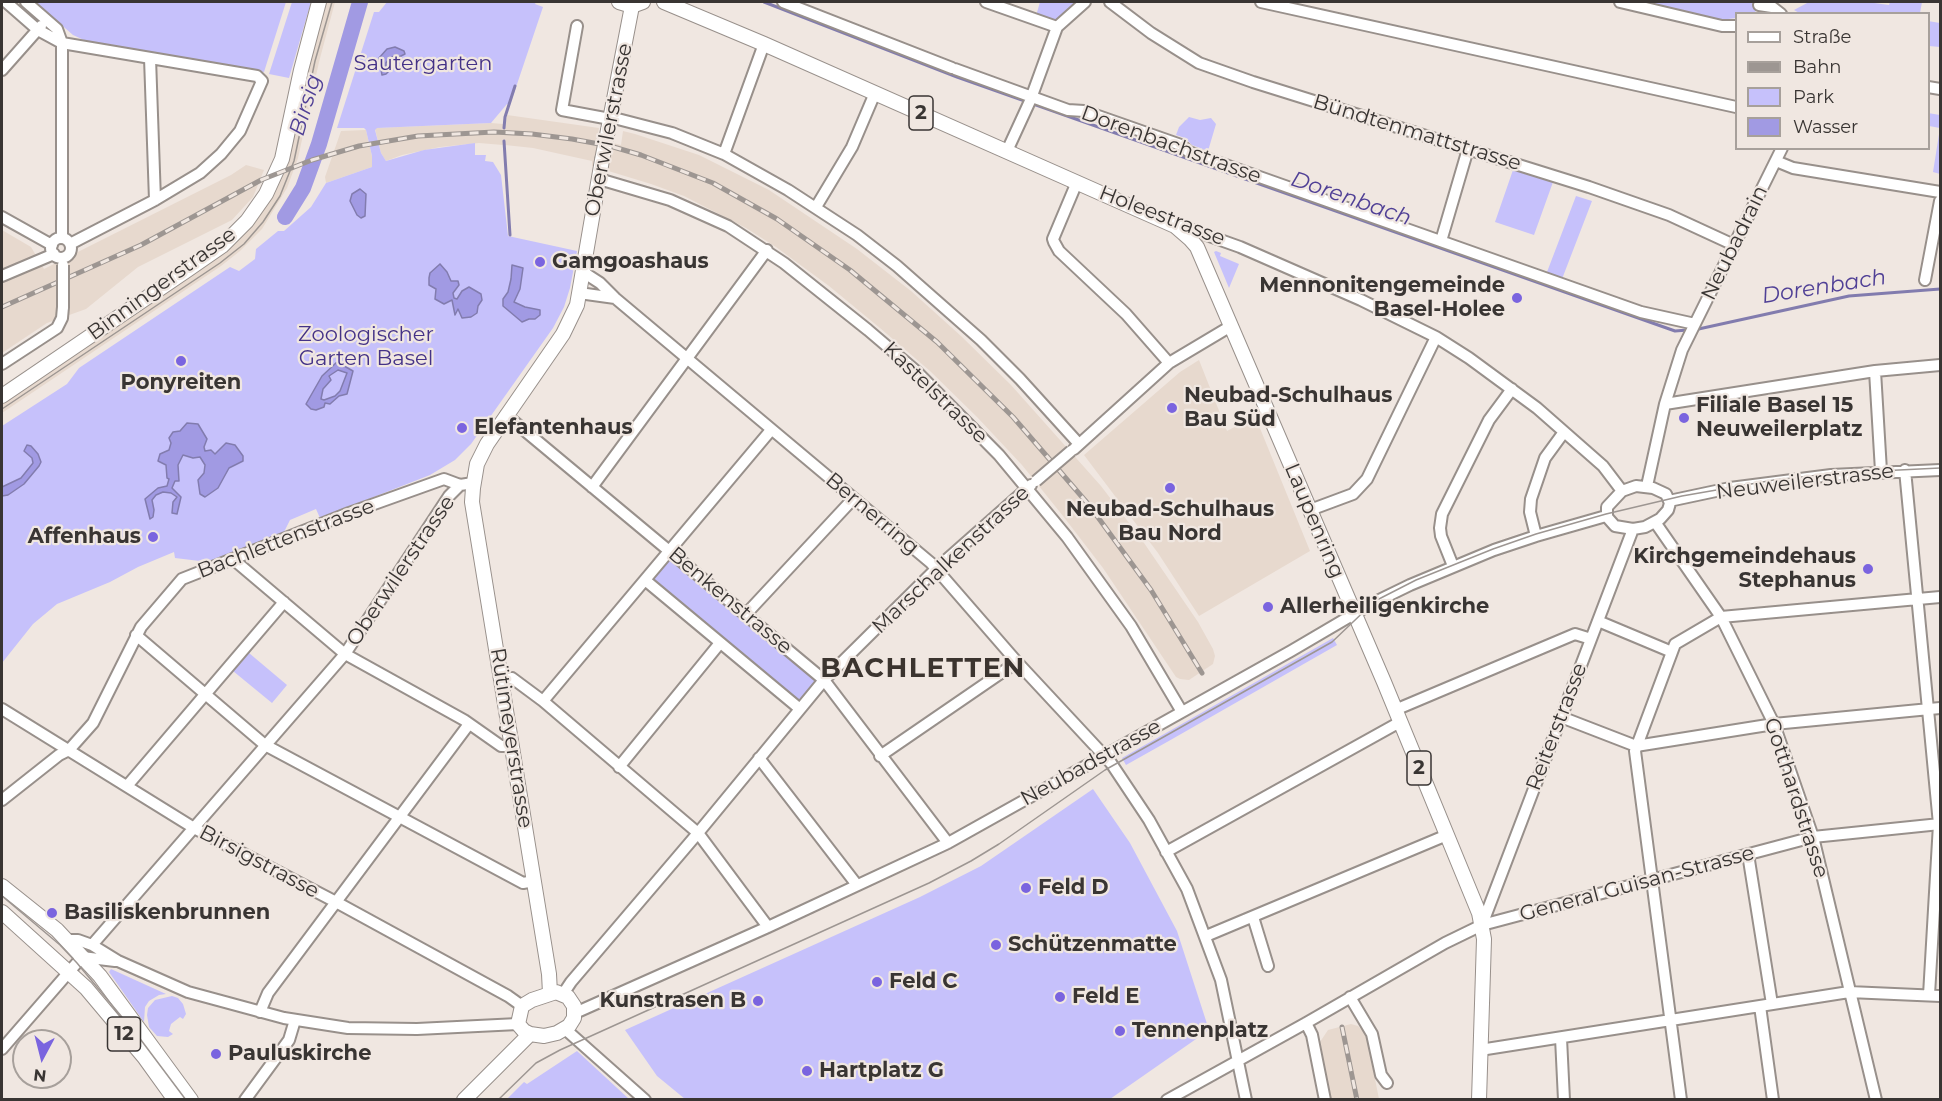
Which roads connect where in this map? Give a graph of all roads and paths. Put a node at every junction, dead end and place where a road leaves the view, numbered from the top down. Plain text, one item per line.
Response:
1 (6, 2) edge
2 (26, 2) edge
3 (319, 2) edge
4 (664, 2) edge
5 (783, 2) edge
6 (986, 2) edge
7 (1085, 2) edge
8 (1110, 2) edge
9 (1261, 2) edge
10 (1620, 2) edge
11 (631, 3) edge
12 (1760, 7) edge
13 (1778, 12) edge
14 (47, 20) junction
15 (577, 26) dead end
16 (1735, 26) edge
17 (1057, 27) junction
18 (38, 30) junction
19 (62, 43) junction
20 (764, 44) junction
21 (150, 58) junction
22 (2, 70) edge
23 (875, 93) junction
24 (1029, 102) junction
25 (1735, 107) edge
26 (610, 122) junction
27 (1468, 149) junction
28 (1781, 150) edge
29 (1007, 151) junction
30 (724, 154) junction
31 (1776, 161) junction
32 (599, 179) junction
33 (1077, 182) junction
34 (1941, 192) edge
35 (155, 200) junction
36 (1941, 201) edge
37 (816, 207) junction
38 (2, 218) edge
39 (1175, 226) junction
40 (66, 241) junction
41 (1441, 241) junction
42 (1734, 244) junction
43 (767, 250) junction
44 (58, 255) junction
45 (583, 272) junction
46 (2, 276) edge
47 (1925, 280) dead end
48 (579, 293) junction
49 (615, 298) junction
50 (1695, 324) junction
51 (1231, 326) junction
52 (1436, 337) junction
53 (686, 357) junction
54 (1169, 363) junction
55 (2, 364) edge
56 (1941, 365) edge
57 (1875, 371) junction
58 (1512, 388) junction
59 (2, 396) edge
60 (1665, 404) junction
61 (506, 415) junction
62 (771, 430) junction
63 (1564, 432) junction
64 (1075, 448) junction
65 (1905, 470) junction
66 (1941, 470) edge
67 (1881, 471) junction
68 (466, 484) junction
69 (1032, 485) junction
70 (1647, 486) junction
71 (592, 487) junction
72 (1622, 491) junction
73 (853, 499) junction
74 (1670, 501) junction
75 (1310, 510) junction
76 (1606, 516) junction
77 (1655, 522) junction
78 (1633, 529) junction
79 (1536, 536) junction
80 (668, 550) junction
81 (234, 560) junction
82 (1453, 566) junction
83 (936, 569) junction
84 (645, 580) junction
85 (1941, 597) edge
86 (1917, 598) junction
87 (284, 602) junction
88 (746, 614) junction
89 (1354, 614) junction
90 (1721, 617) junction
91 (1598, 621) junction
92 (136, 635) junction
93 (1591, 639) junction
94 (720, 643) junction
95 (1672, 652) junction
96 (345, 654) junction
97 (1017, 662) junction
98 (501, 680) junction
99 (824, 680) junction
100 (205, 694) junction
101 (543, 701) junction
102 (1941, 708) edge
103 (2, 709) edge
104 (800, 709) junction
105 (1928, 709) junction
106 (1182, 712) junction
107 (1397, 716) junction
108 (1561, 717) junction
109 (469, 724) junction
110 (1774, 724) junction
111 (265, 746) junction
112 (512, 746) junction
113 (1636, 746) junction
114 (69, 750) junction
115 (1104, 755) junction
116 (880, 756) junction
117 (759, 758) junction
118 (619, 767) junction
119 (127, 786) junction
120 (2, 800) edge
121 (400, 817) junction
122 (1940, 824) edge
123 (194, 828) junction
124 (698, 833) junction
125 (1447, 835) junction
126 (1813, 837) junction
127 (948, 843) junction
128 (1167, 852) junction
129 (1748, 854) junction
130 (1652, 878) junction
131 (534, 881) junction
132 (857, 885) junction
133 (2, 886) edge
134 (336, 902) junction
135 (2, 912) edge
136 (1253, 916) junction
137 (1482, 925) junction
138 (768, 927) junction
139 (1206, 936) junction
140 (67, 940) junction
141 (92, 945) junction
142 (82, 957) junction
143 (118, 961) junction
144 (1268, 966) dead end
145 (69, 971) junction
146 (1850, 992) junction
147 (557, 993) junction
148 (1929, 995) junction
149 (1941, 996) edge
150 (1350, 997) junction
151 (1772, 1004) junction
152 (522, 1006) junction
153 (1760, 1006) junction
154 (260, 1012) junction
155 (574, 1013) junction
156 (295, 1020) junction
157 (1672, 1020) junction
158 (1306, 1023) junction
159 (518, 1024) junction
160 (565, 1029) junction
161 (530, 1034) junction
162 (1561, 1038) junction
163 (2, 1049) edge
164 (1480, 1050) junction
165 (1239, 1060) junction
166 (1387, 1083) dead end
167 (176, 1100) edge
168 (191, 1100) edge
169 (245, 1100) edge
170 (464, 1100) edge
171 (645, 1100) edge
172 (1167, 1100) edge
173 (1246, 1100) edge
174 (1325, 1100) edge
175 (1479, 1100) edge
176 (1564, 1100) edge
177 (1681, 1100) edge
178 (1773, 1100) edge
179 (1876, 1100) edge

1 - 18 street
2 - 14 street
3 - 59 main road, Binningerstrasse
4 - 20 main road, Holeestrasse / 2
5 - 24 street, Dorenbachstrasse
6 - 17 street
7 - 17 street
8 - 27 street, Bündtenmattstrasse
9 - 25 street
10 - 16 street
11 - 26 main road, Oberwilerstrasse
12 - 13 street
14 - 18 street
14 - 19 street
15 - 26 street
17 - 24 street
18 - 19 street
18 - 22 street
19 - 21 street
19 - 40 street
20 - 23 main road, Holeestrasse / 2
20 - 30 street
21 - 35 street
21 - 35 street
23 - 29 main road, Holeestrasse / 2
23 - 37 street
24 - 29 street
24 - 41 street, Dorenbachstrasse
26 - 30 street
26 - 32 main road, Oberwilerstrasse, bridge
27 - 41 street
27 - 42 street, Bündtenmattstrasse
28 - 31 street, Neubadrain
29 - 33 main road, Holeestrasse / 2
30 - 37 street
31 - 34 street
31 - 42 street, Neubadrain
32 - 43 street, Kastelstrasse
32 - 45 main road, Oberwilerstrasse
33 - 39 main road, Holeestrasse / 2
33 - 54 street
35 - 40 street
36 - 47 street
37 - 64 street
38 - 44 street
39 - 51 main road, Laupenring / 2
39 - 52 street, Holeestrasse
40 - 44 street
40 - 44 street
41 - 50 street, Dorenbachstrasse
42 - 50 street, Neubadrain
43 - 53 street
43 - 69 street, Kastelstrasse
44 - 46 street
44 - 55 street, bridge
45 - 48 main road, Oberwilerstrasse
45 - 49 street, Bernerring
48 - 49 street
48 - 61 main road, Oberwilerstrasse
49 - 53 street, Bernerring
50 - 60 street, Neubadrain
51 - 54 street, Marschalkenstrasse
51 - 75 main road, Laupenring / 2
52 - 58 street, Holeestrasse
52 - 75 street
53 - 62 street, Bernerring
53 - 71 street
54 - 64 street, Marschalkenstrasse
56 - 57 street
57 - 60 street
57 - 67 street
58 - 63 street, Holeestrasse
58 - 82 street
60 - 70 street
61 - 68 main road, Oberwilerstrasse
61 - 71 street, Benkenstrasse
62 - 73 street, Bernerring
62 - 80 street
63 - 72 street, Holeestrasse
63 - 79 street
64 - 69 street, Marschalkenstrasse, bridge
65 - 66 street, Neuweilerstrasse
65 - 67 street, Neuweilerstrasse
65 - 86 street
67 - 74 street, Neuweilerstrasse
68 - 81 street, Bachlettenstrasse
68 - 96 street, Oberwilerstrasse
68 - 98 main road, Rütimeyerstrasse
69 - 83 street, Marschalkenstrasse
69 - 106 street, Kastelstrasse
70 - 72 street
70 - 74 street
71 - 80 street, Benkenstrasse
72 - 76 street
73 - 83 street, Bernerring
73 - 88 street
74 - 77 street
75 - 89 main road, Laupenring / 2
76 - 78 street
76 - 79 street, Neubadstrasse
77 - 78 street
77 - 90 street, Gotthardstrasse
78 - 91 street, Reiterstrasse
79 - 82 street, Neubadstrasse
80 - 84 street
80 - 88 street, Benkenstrasse
81 - 87 street
81 - 92 street, Bachlettenstrasse
82 - 89 street, Neubadstrasse
83 - 97 street, Bernerring
83 - 99 street, Marschalkenstrasse
84 - 94 street, Benkenstrasse
84 - 101 street
85 - 86 street
86 - 90 street
86 - 105 street
87 - 96 street
87 - 100 street
88 - 99 street, Benkenstrasse
89 - 106 street, Neubadstrasse
89 - 107 main road, Laupenring / 2
90 - 95 street
90 - 110 street, Gotthardstrasse
91 - 93 street, Reiterstrasse
91 - 95 street
92 - 100 street
92 - 114 street, Bachlettenstrasse
93 - 107 street
93 - 108 street, Reiterstrasse
94 - 104 street, Benkenstrasse
94 - 118 street
95 - 113 street
96 - 109 street
96 - 111 street, Oberwilerstrasse
97 - 115 street, Bernerring
97 - 116 street
98 - 101 street
98 - 112 main road, Rütimeyerstrasse
99 - 104 street, Marschalkenstrasse
99 - 116 street, Benkenstrasse
100 - 111 street
100 - 119 street
101 - 118 street
102 - 105 street
103 - 114 street, Birsigstrasse
104 - 117 street, Marschalkenstrasse
105 - 110 street
105 - 122 street
106 - 115 street, Neubadstrasse
107 - 125 main road, Laupenring / 2
107 - 128 street
108 - 113 street
108 - 137 street, Reiterstrasse
109 - 112 street
109 - 121 street
110 - 113 street
110 - 126 street, Gotthardstrasse
111 - 121 street
111 - 123 street, Oberwilerstrasse
112 - 131 main road, Rütimeyerstrasse
113 - 130 street
114 - 119 street, Birsigstrasse
114 - 120 street, Bachlettenstrasse
115 - 127 street, Neubadstrasse
115 - 128 street, Bernerring
116 - 127 street, Benkenstrasse
117 - 124 street, Marschalkenstrasse
117 - 132 street
118 - 124 street
119 - 123 street, Birsigstrasse
121 - 131 street
121 - 134 street
122 - 126 street, General Guisan-Strasse
122 - 148 street
123 - 134 street, Birsigstrasse
123 - 141 street, Oberwilerstrasse
124 - 138 street
124 - 147 street, Marschalkenstrasse
125 - 136 street
125 - 137 main road, Laupenring / 2
126 - 129 street, General Guisan-Strasse
126 - 146 street, Gotthardstrasse
127 - 132 street, Neubadstrasse
128 - 139 street, Bernerring
129 - 130 street, General Guisan-Strasse
129 - 151 street
130 - 137 street, General Guisan-Strasse
130 - 157 street
131 - 147 main road, Rütimeyerstrasse
132 - 138 street, Neubadstrasse
133 - 140 main road, 12
134 - 152 street, Birsigstrasse
134 - 154 street
135 - 145 main road, 12
136 - 139 street
136 - 144 street
137 - 150 street, General Guisan-Strasse
137 - 164 main road, 2
138 - 155 street, Neubadstrasse
139 - 165 street, Bernerring
140 - 141 street
140 - 142 main road, 12
141 - 143 street
142 - 143 street
142 - 145 street
142 - 168 main road, 12
143 - 154 street
145 - 163 street
145 - 167 main road, 12
146 - 148 street
146 - 151 street
146 - 179 street, Gotthardstrasse
147 - 152 main road
147 - 155 main road
148 - 149 street
150 - 158 street, General Guisan-Strasse
150 - 166 street
151 - 153 street
152 - 159 main road
153 - 157 street
153 - 178 street
154 - 156 street
155 - 160 main road
156 - 159 street
156 - 169 street
157 - 162 street
157 - 177 street
158 - 165 street, General Guisan-Strasse
158 - 174 street
159 - 161 main road
160 - 161 main road
160 - 171 street
161 - 170 main road
162 - 164 street
162 - 176 street
164 - 175 main road, 2
165 - 172 street, General Guisan-Strasse
165 - 173 street, Bernerring

